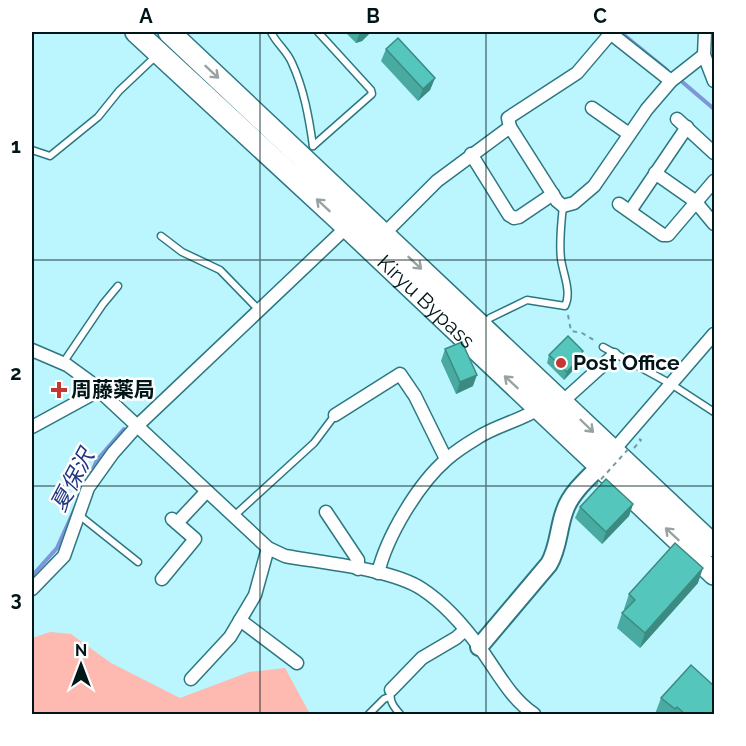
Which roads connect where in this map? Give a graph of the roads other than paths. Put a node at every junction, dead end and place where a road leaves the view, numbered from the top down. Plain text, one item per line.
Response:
1 (136, 32) edge
2 (170, 32) edge
3 (280, 32) edge
4 (318, 32) edge
5 (610, 32) edge
6 (705, 32) edge
7 (272, 35) edge
8 (158, 53) junction
9 (704, 55) junction
10 (671, 81) junction
11 (714, 81) edge
12 (592, 108) dead end
13 (510, 127) junction
14 (629, 134) junction
15 (32, 150) edge
16 (308, 151) junction
17 (714, 153) edge
18 (471, 154) junction
19 (655, 173) junction
20 (714, 181) edge
21 (553, 194) junction
22 (695, 201) junction
23 (563, 206) junction
24 (354, 220) junction
25 (714, 224) edge
26 (384, 234) junction
27 (161, 236) dead end
28 (118, 286) dead end
29 (259, 310) junction
30 (482, 326) junction
31 (714, 334) edge
32 (603, 347) road end
33 (32, 350) edge
34 (614, 355) junction
35 (63, 363) junction
36 (672, 384) junction
37 (98, 391) junction
38 (562, 402) junction
39 (540, 408) junction
40 (714, 412) edge
41 (335, 415) joint
42 (137, 426) junction
43 (32, 427) edge
44 (446, 459) junction
45 (615, 459) junction
46 (207, 491) junction
47 (326, 512) dead end
48 (79, 516) junction
49 (234, 516) junction
50 (714, 546) edge
51 (268, 548) junction
52 (138, 562) dead end
53 (358, 569) junction
54 (378, 573) junction
55 (714, 574) edge
56 (162, 579) dead end
57 (32, 589) edge
58 (240, 620) junction
59 (465, 630) junction
60 (479, 647) junction
61 (297, 663) dead end
62 (191, 679) dead end
63 (390, 693) junction
64 (369, 714) edge
65 (400, 714) edge
66 (534, 714) edge

1 - 8 highway, Kiryu Bypass
2 -> 16 highway, Kiryu Bypass
3 - 7 lane
4 - 16 lane
5 - 10 street
5 - 13 street
6 - 9 street
7 - 16 lane
8 - 15 lane
24 -> 8 highway, Kiryu Bypass
9 - 10 street
9 - 11 street
10 - 14 street
12 - 14 street
13 - 18 street
13 - 21 street
14 - 23 street
16 - 24 highway, Kiryu Bypass
17 - 19 street
18 - 21 street
18 - 26 street
19 - 22 street
19 - 22 street
20 - 22 street
21 - 23 street
22 - 25 street
23 - 30 lane
24 - 26 highway, Kiryu Bypass
24 - 29 street
39 -> 24 highway, Kiryu Bypass
26 -> 30 highway, Kiryu Bypass
27 - 29 lane
28 - 35 lane
29 - 42 street
30 - 38 highway, Kiryu Bypass
31 - 36 street
32 - 34 lane
33 - 35 street
34 - 36 lane
34 - 38 street
35 - 37 street
36 - 40 lane
36 - 45 street
37 - 42 street
37 - 43 street
38 -> 45 highway, Kiryu Bypass
39 - 44 street
39 - 45 highway, Kiryu Bypass
41 - 44 street
41 - 49 lane
42 - 46 street
42 - 48 street
44 - 54 street
45 - 50 highway, Kiryu Bypass
55 -> 45 highway, Kiryu Bypass
45 - 60 street
46 - 49 street
46 - 56 street
47 - 53 street
48 - 52 lane
48 - 57 street
49 - 51 street
51 - 53 street
51 - 58 street
53 - 54 street
54 - 59 street
58 - 61 street
58 - 62 street
59 - 60 street
59 - 63 street
60 - 66 street
63 - 64 lane
63 - 65 lane

